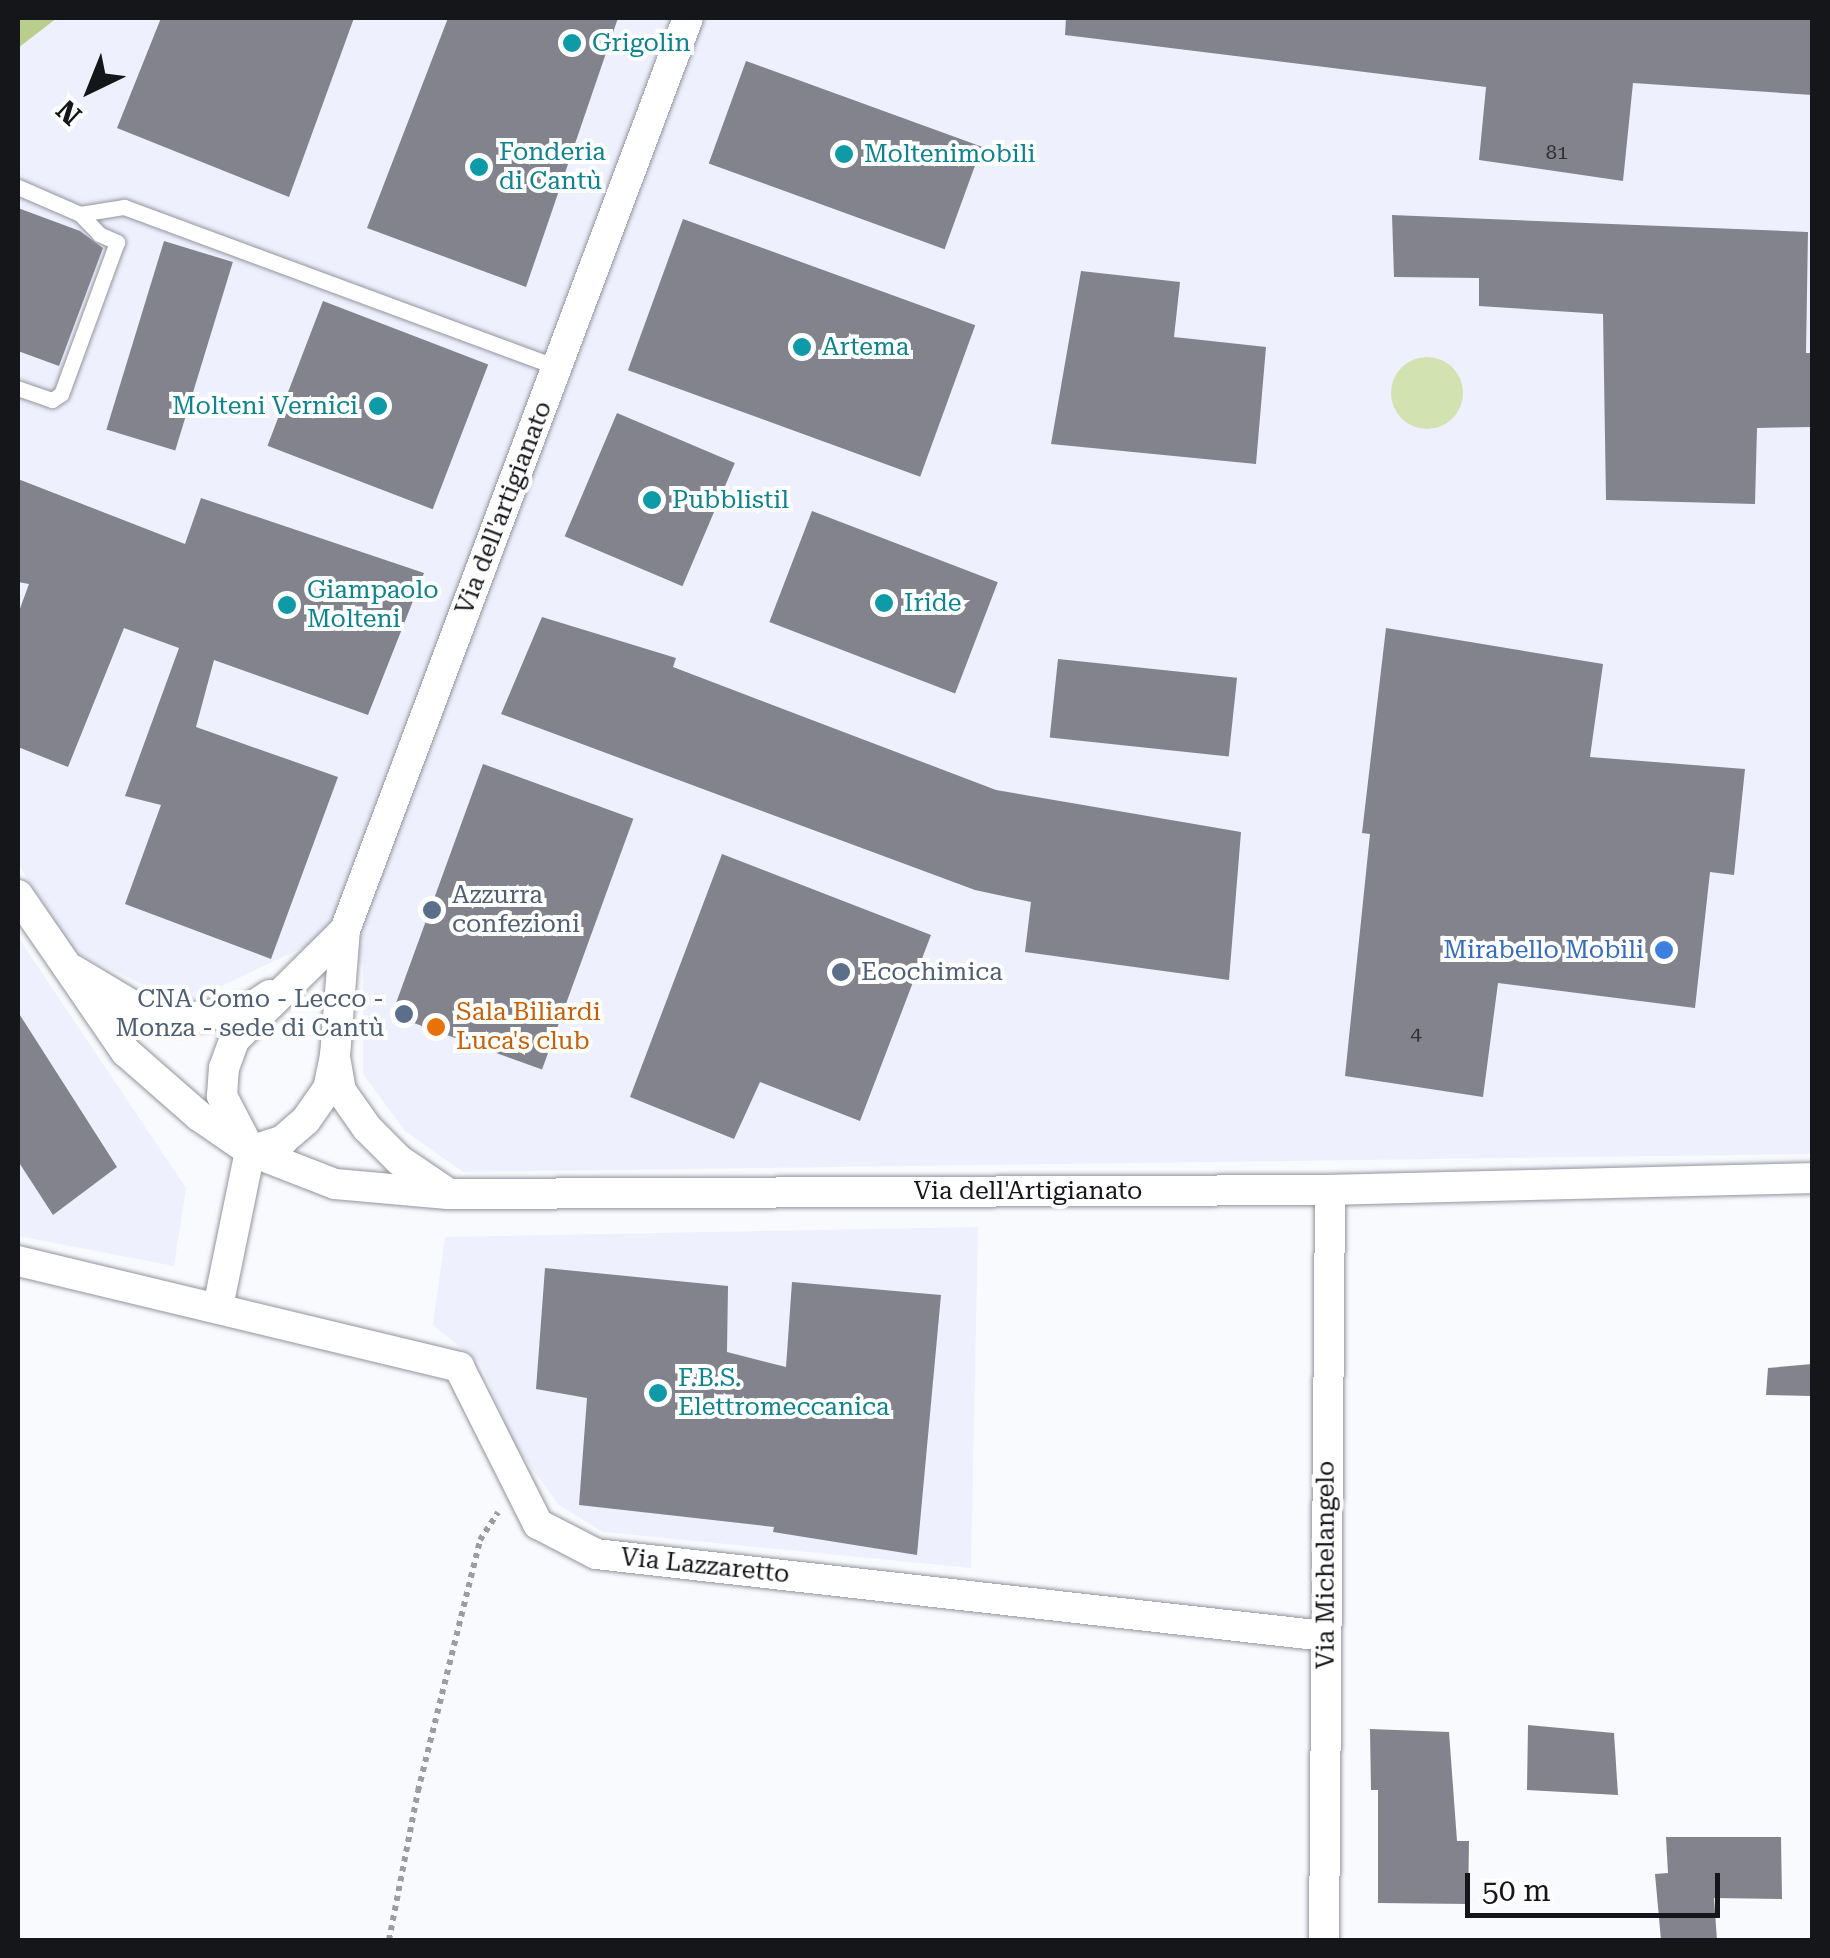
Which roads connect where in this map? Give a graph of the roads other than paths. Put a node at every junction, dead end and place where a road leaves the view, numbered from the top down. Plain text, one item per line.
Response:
1 (688, 18) edge
2 (18, 187) edge
3 (80, 214) junction
4 (557, 367) junction
5 (18, 388) edge
6 (18, 895) edge
7 (346, 930) junction
8 (62, 963) junction
9 (293, 980) junction
10 (335, 1056) junction
11 (250, 1151) junction
12 (1812, 1178) edge
13 (1330, 1190) junction
14 (448, 1194) junction
15 (18, 1261) edge
16 (218, 1307) junction
17 (1325, 1636) junction
18 (1324, 1940) edge

1 - 4 street, Via dell'artigianato
2 - 3 lane
3 - 4 lane
3 - 5 lane
4 - 7 street, Via dell'artigianato
6 - 8 street, Via dell'Artigianato
7 - 9 street, Via dell'Artigianato
7 - 10 street, Via dell'artigianato
8 - 9 street, Via dell'Artigianato
8 - 11 street, Via dell'Artigianato
9 - 11 street, Via dell'Artigianato
10 - 11 street
10 - 14 street, Via dell'artigianato
11 - 14 street, Via dell'Artigianato
11 - 16 street
12 - 13 street, Via dell'Artigianato
13 - 14 street, Via dell'Artigianato
13 - 17 street, Via Michelangelo
15 - 16 street, Via Lazzaretto
16 - 17 street, Via Lazzaretto
17 - 18 street, Via Michelangelo

